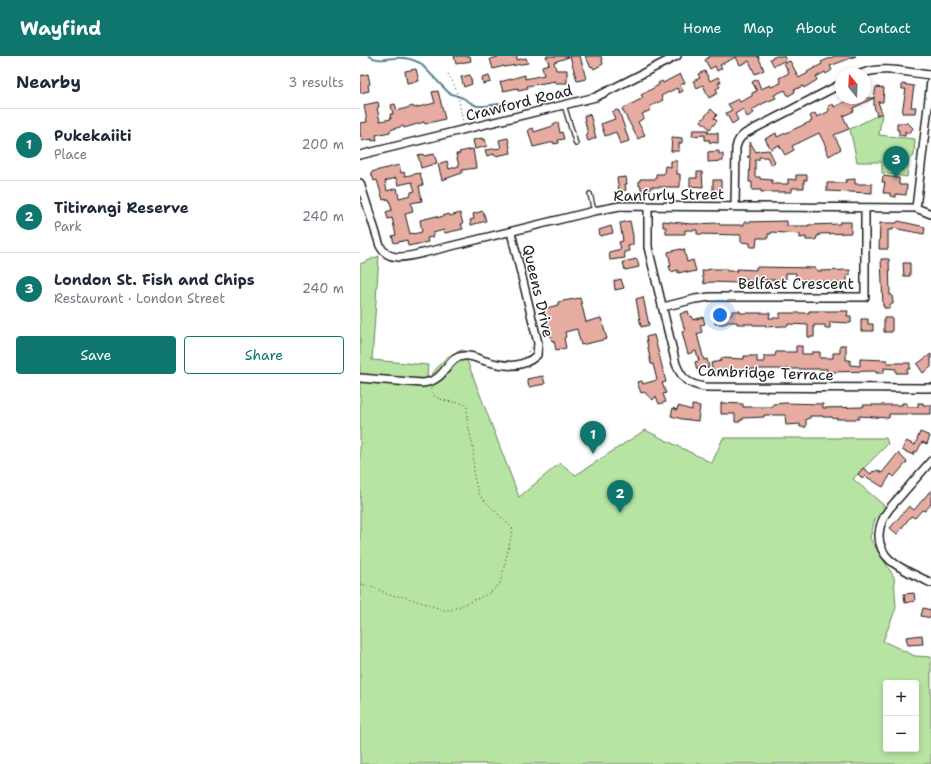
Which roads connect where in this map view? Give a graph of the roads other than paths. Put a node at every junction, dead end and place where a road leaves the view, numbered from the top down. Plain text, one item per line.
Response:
1 (677, 56) edge
2 (871, 71) edge
3 (931, 75) edge
4 (931, 81) edge
5 (835, 87) edge
6 (564, 105) junction
7 (576, 144) dead end
8 (360, 155) edge
9 (360, 182) edge
10 (590, 194) dead end
11 (648, 206) junction
12 (735, 207) junction
13 (865, 208) junction
14 (916, 208) junction
15 (594, 211) junction
16 (931, 214) edge
17 (511, 232) junction
18 (662, 307) junction
19 (360, 378) edge
20 (931, 388) edge
21 (931, 461) edge
22 (931, 583) edge

1 - 6 street, Crawford Road
2 - 3 street
4 - 14 street
5 - 12 street
6 - 7 lane
6 - 8 street, Crawford Road
9 - 17 street, Ranfurly Street
10 - 15 lane
11 - 12 street, Ranfurly Street
11 - 15 street, Ranfurly Street
11 - 18 street, Cambridge Terrace
12 - 13 street, Ranfurly Street
13 - 14 street, Ranfurly Street
13 - 18 street, Belfast Crescent
14 - 16 street, Ranfurly Street
15 - 17 street, Ranfurly Street
17 - 19 street, Queens Drive
18 - 20 street, Cambridge Terrace
21 - 22 street

